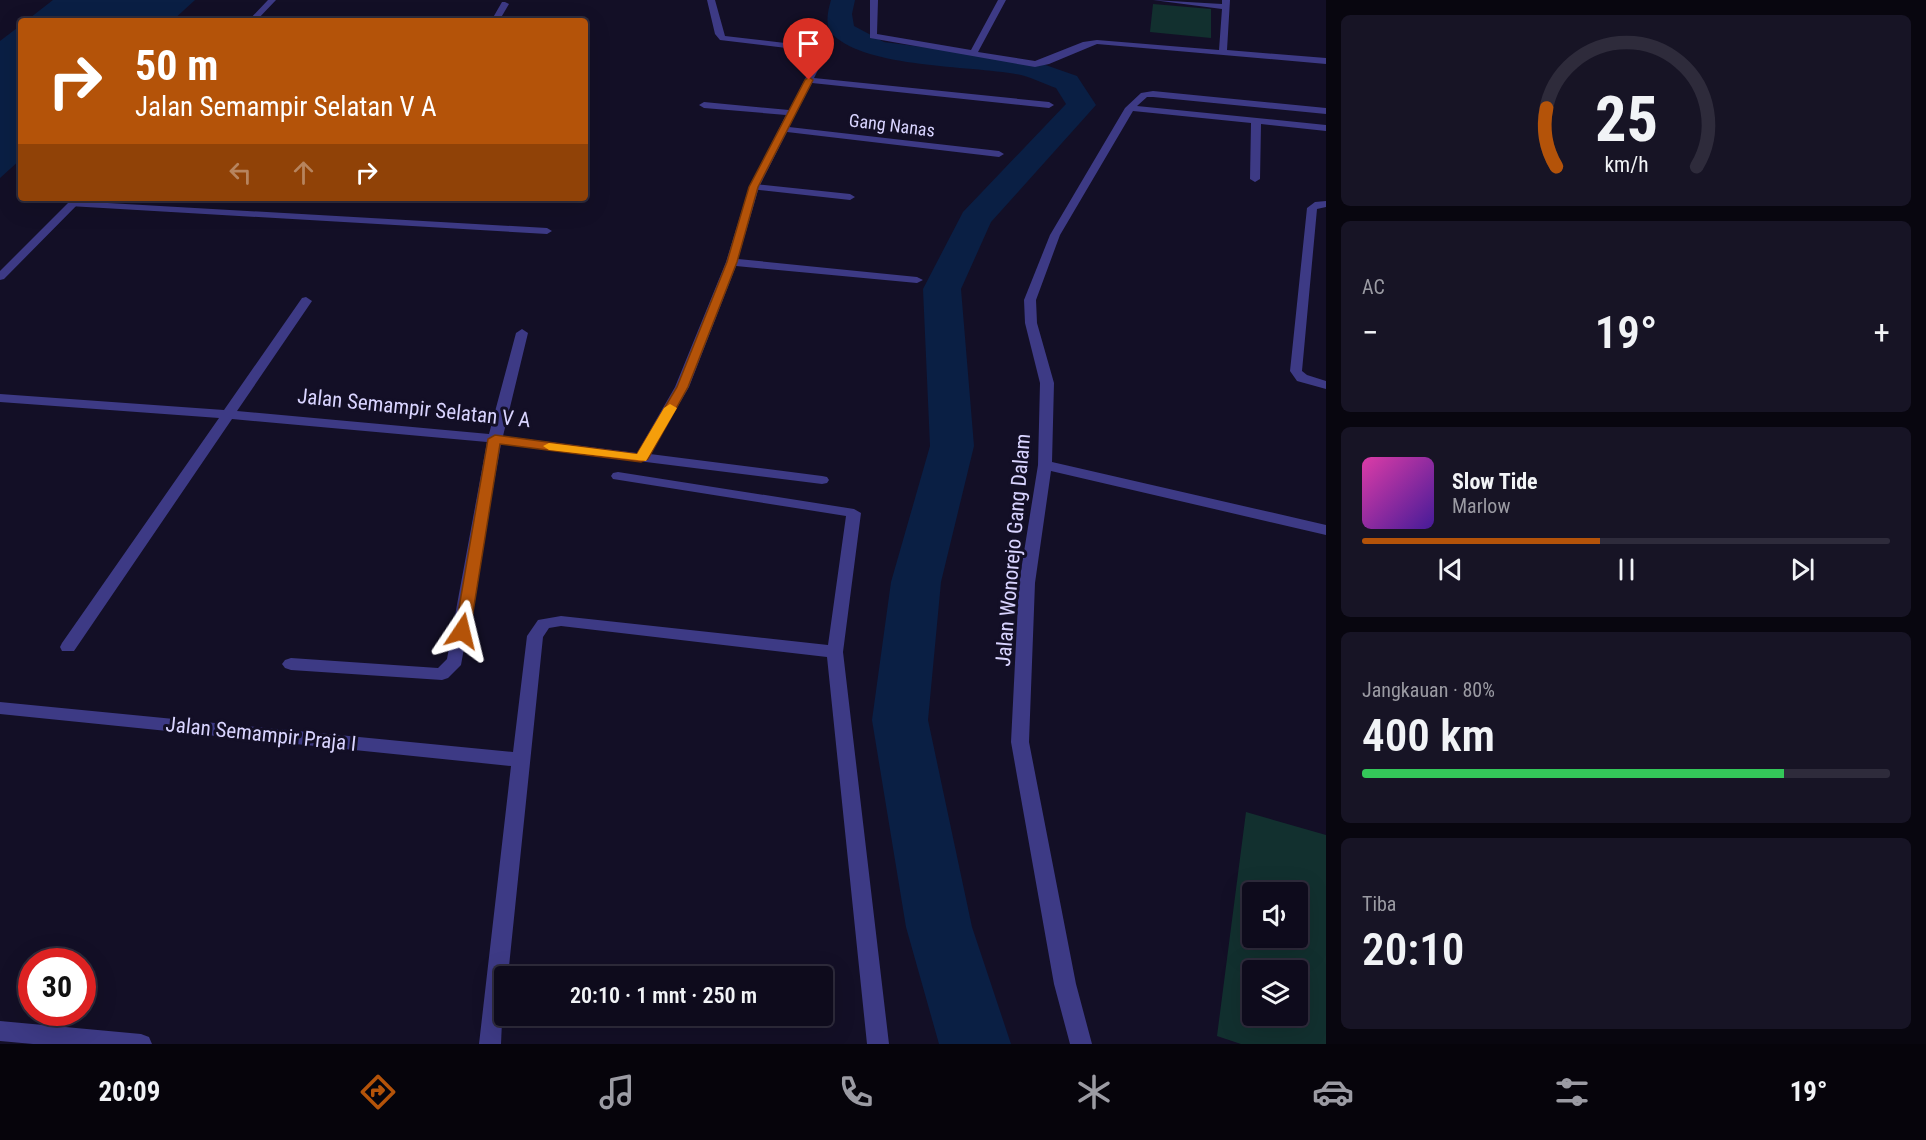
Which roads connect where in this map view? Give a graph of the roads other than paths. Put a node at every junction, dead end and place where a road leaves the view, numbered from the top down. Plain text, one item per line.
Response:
1 (272, 0) edge
2 (711, 0) edge
3 (874, 0) edge
4 (1002, 0) edge
5 (1157, 0) edge
6 (1226, 3) edge
7 (506, 4) dead end
8 (255, 18) edge
9 (497, 18) edge
10 (974, 52) junction
11 (1222, 52) junction
12 (1326, 61) edge
13 (809, 80) junction
14 (704, 105) dead end
15 (1049, 105) dead end
16 (1130, 108) junction
17 (1326, 111) edge
18 (791, 113) junction
19 (1256, 120) junction
20 (1326, 128) edge
21 (783, 129) junction
22 (999, 154) dead end
23 (1255, 179) dead end
24 (754, 187) junction
25 (850, 198) dead end
26 (76, 201) edge
27 (1326, 204) edge
28 (547, 231) dead end
29 (732, 262) junction
30 (0, 277) edge
31 (917, 280) dead end
32 (306, 301) dead end
33 (522, 333) dead end
34 (1326, 385) edge
35 (0, 398) edge
36 (228, 413) junction
37 (495, 439) junction
38 (641, 459) junction
39 (1045, 465) junction
40 (618, 476) dead end
41 (822, 480) dead end
42 (1326, 530) edge
43 (68, 647) dead end
44 (835, 652) junction
45 (291, 664) dead end
46 (0, 708) edge
47 (521, 760) junction
48 (0, 1031) edge
49 (141, 1044) edge
50 (490, 1044) edge
51 (878, 1044) edge
52 (1081, 1044) edge

1 - 8 street
2 - 13 street
3 - 10 street
4 - 10 street
5 - 6 street
6 - 11 street
7 - 9 street
10 - 11 street
11 - 12 street
13 - 15 street
13 - 18 street
14 - 18 street
16 - 17 street, Jalan Wonorejo Gang Dalam
16 - 19 street
16 - 39 street, Jalan Wonorejo Gang Dalam
18 - 21 street
19 - 20 street
19 - 23 street
21 - 22 street, Gang Nanas
21 - 24 street
24 - 25 street
24 - 29 street
26 - 28 street
26 - 30 street
27 - 34 street
29 - 31 street
29 - 38 street
32 - 36 street
33 - 37 street
35 - 36 street, Jalan Semampir Selatan V A
36 - 37 street, Jalan Semampir Selatan V A
36 - 43 street
37 - 38 street, Jalan Semampir Selatan V A
37 - 45 street
38 - 41 street, Jalan Semampir Selatan V A
39 - 42 street
39 - 52 street, Jalan Wonorejo Gang Dalam
40 - 44 street
44 - 47 street
44 - 51 street
46 - 47 street, Jalan Semampir Praja I
47 - 50 street
48 - 49 street

